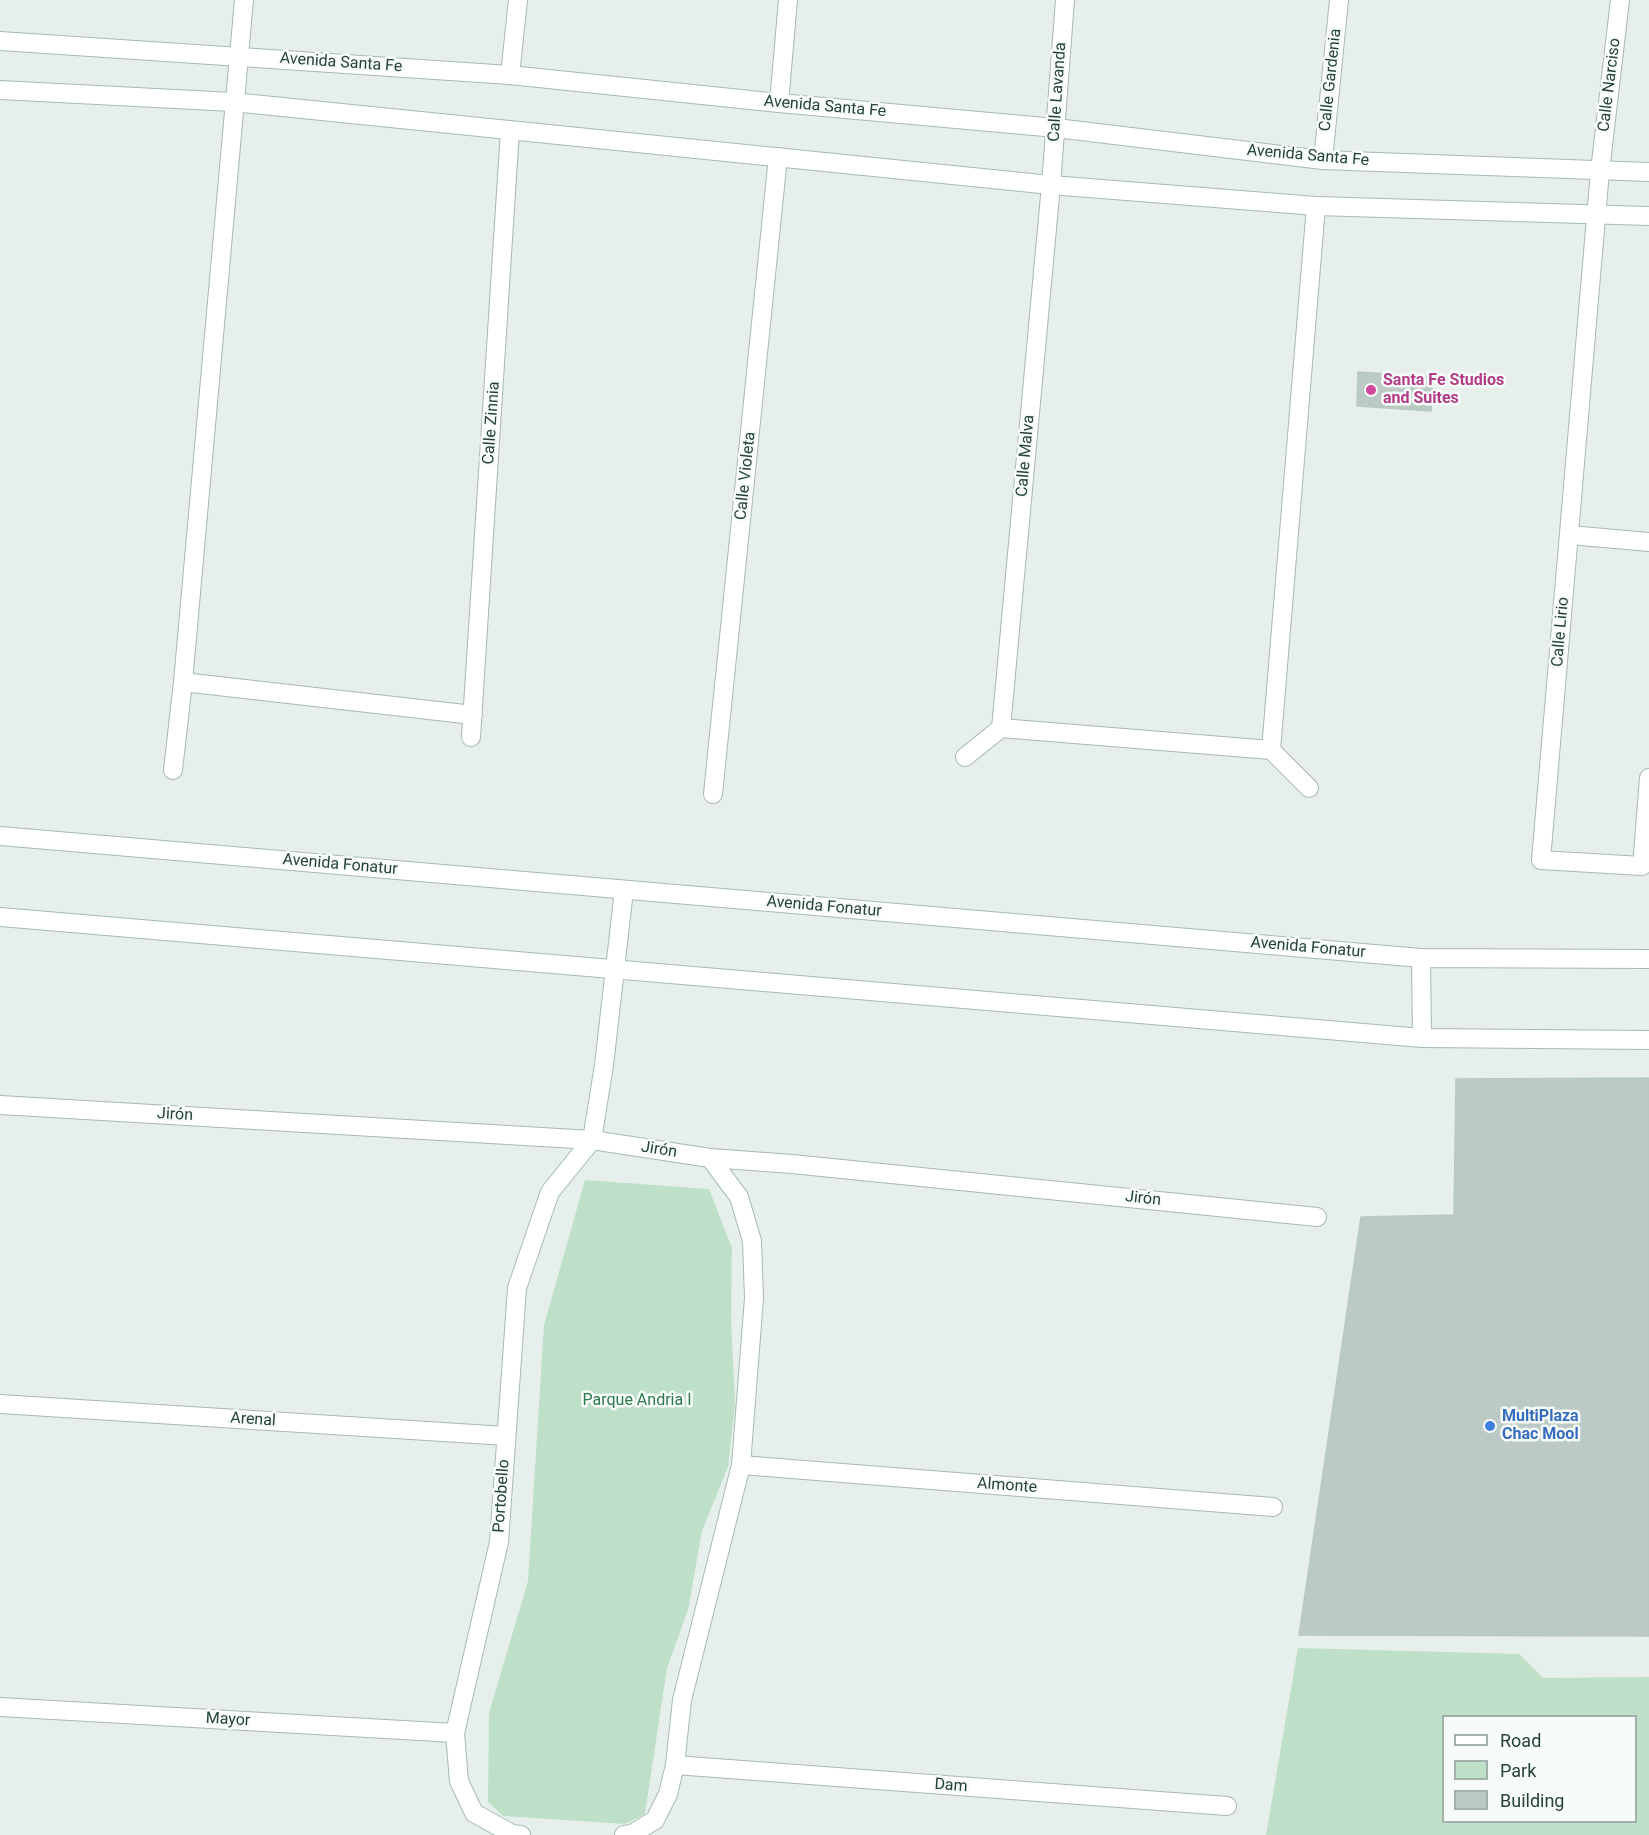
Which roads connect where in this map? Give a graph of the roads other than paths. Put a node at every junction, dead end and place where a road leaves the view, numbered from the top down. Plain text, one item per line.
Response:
1 (244, 0) edge
2 (518, 0) edge
3 (788, 0) edge
4 (1065, 0) edge
5 (1339, 0) edge
6 (1620, 0) edge
7 (0, 41) edge
8 (238, 55) junction
9 (510, 75) junction
10 (0, 90) edge
11 (233, 102) junction
12 (779, 103) junction
13 (1056, 128) junction
14 (510, 130) junction
15 (778, 157) junction
16 (1323, 160) junction
17 (1600, 171) junction
18 (1649, 172) edge
19 (1051, 184) junction
20 (1316, 206) junction
21 (1597, 215) junction
22 (1649, 216) edge
23 (1569, 535) junction
24 (1649, 542) edge
25 (183, 682) junction
26 (473, 715) junction
27 (1001, 728) junction
28 (471, 737) dead end
29 (1271, 750) junction
30 (965, 757) dead end
31 (173, 770) dead end
32 (1649, 778) edge
33 (1309, 788) dead end
34 (713, 794) dead end
35 (0, 836) edge
36 (624, 890) junction
37 (0, 917) edge
38 (1421, 958) junction
39 (1649, 959) edge
40 (614, 970) junction
41 (1422, 1038) junction
42 (1649, 1040) edge
43 (0, 1105) edge
44 (592, 1140) junction
45 (710, 1158) junction
46 (1317, 1217) dead end
47 (0, 1404) edge
48 (506, 1436) junction
49 (741, 1465) junction
50 (1273, 1507) dead end
51 (0, 1707) edge
52 (455, 1733) junction
53 (675, 1765) junction
54 (1227, 1806) dead end
55 (521, 1835) edge
56 (624, 1835) edge

1 - 8 street
2 - 9 street
3 - 12 street
4 - 13 street, Calle Lavanda
5 - 16 street, Calle Gardenia
6 - 17 street, Calle Narciso
7 - 8 street, Avenida Santa Fe
8 - 9 street, Avenida Santa Fe
8 - 11 street
9 - 12 street, Avenida Santa Fe
10 - 11 street
11 - 14 street
11 - 25 street
12 - 13 street, Avenida Santa Fe
13 - 16 street, Avenida Santa Fe
13 - 19 street, Calle Lavanda
14 - 15 street
14 - 26 street, Calle Zinnia
15 - 19 street
15 - 34 street, Calle Violeta
16 - 17 street, Avenida Santa Fe
17 - 18 street, Avenida Santa Fe
17 - 21 street, Calle Narciso
19 - 20 street
19 - 27 street, Calle Malva
20 - 21 street
20 - 29 street
21 - 22 street
21 - 23 street, Calle Lirio
23 - 24 street
23 - 32 street, Calle Lirio
25 - 26 street
25 - 31 street
26 - 28 street, Calle Zinnia
27 - 29 street
27 - 30 street
29 - 33 street
35 - 36 street, Avenida Fonatur
36 - 38 street, Avenida Fonatur
36 - 40 street
37 - 40 street
38 - 39 street, Avenida Fonatur
38 - 41 street
40 - 41 street
40 - 44 street
41 - 42 street
43 - 44 street, Jirón
44 - 45 street, Jirón
44 - 48 street, Portobello
45 - 46 street, Jirón
45 - 49 street
47 - 48 street, Arenal
48 - 52 street, Portobello
49 - 50 street, Almonte
49 - 53 street
51 - 52 street, Mayor
52 - 55 street, Portobello
53 - 54 street, Dam
53 - 56 street

